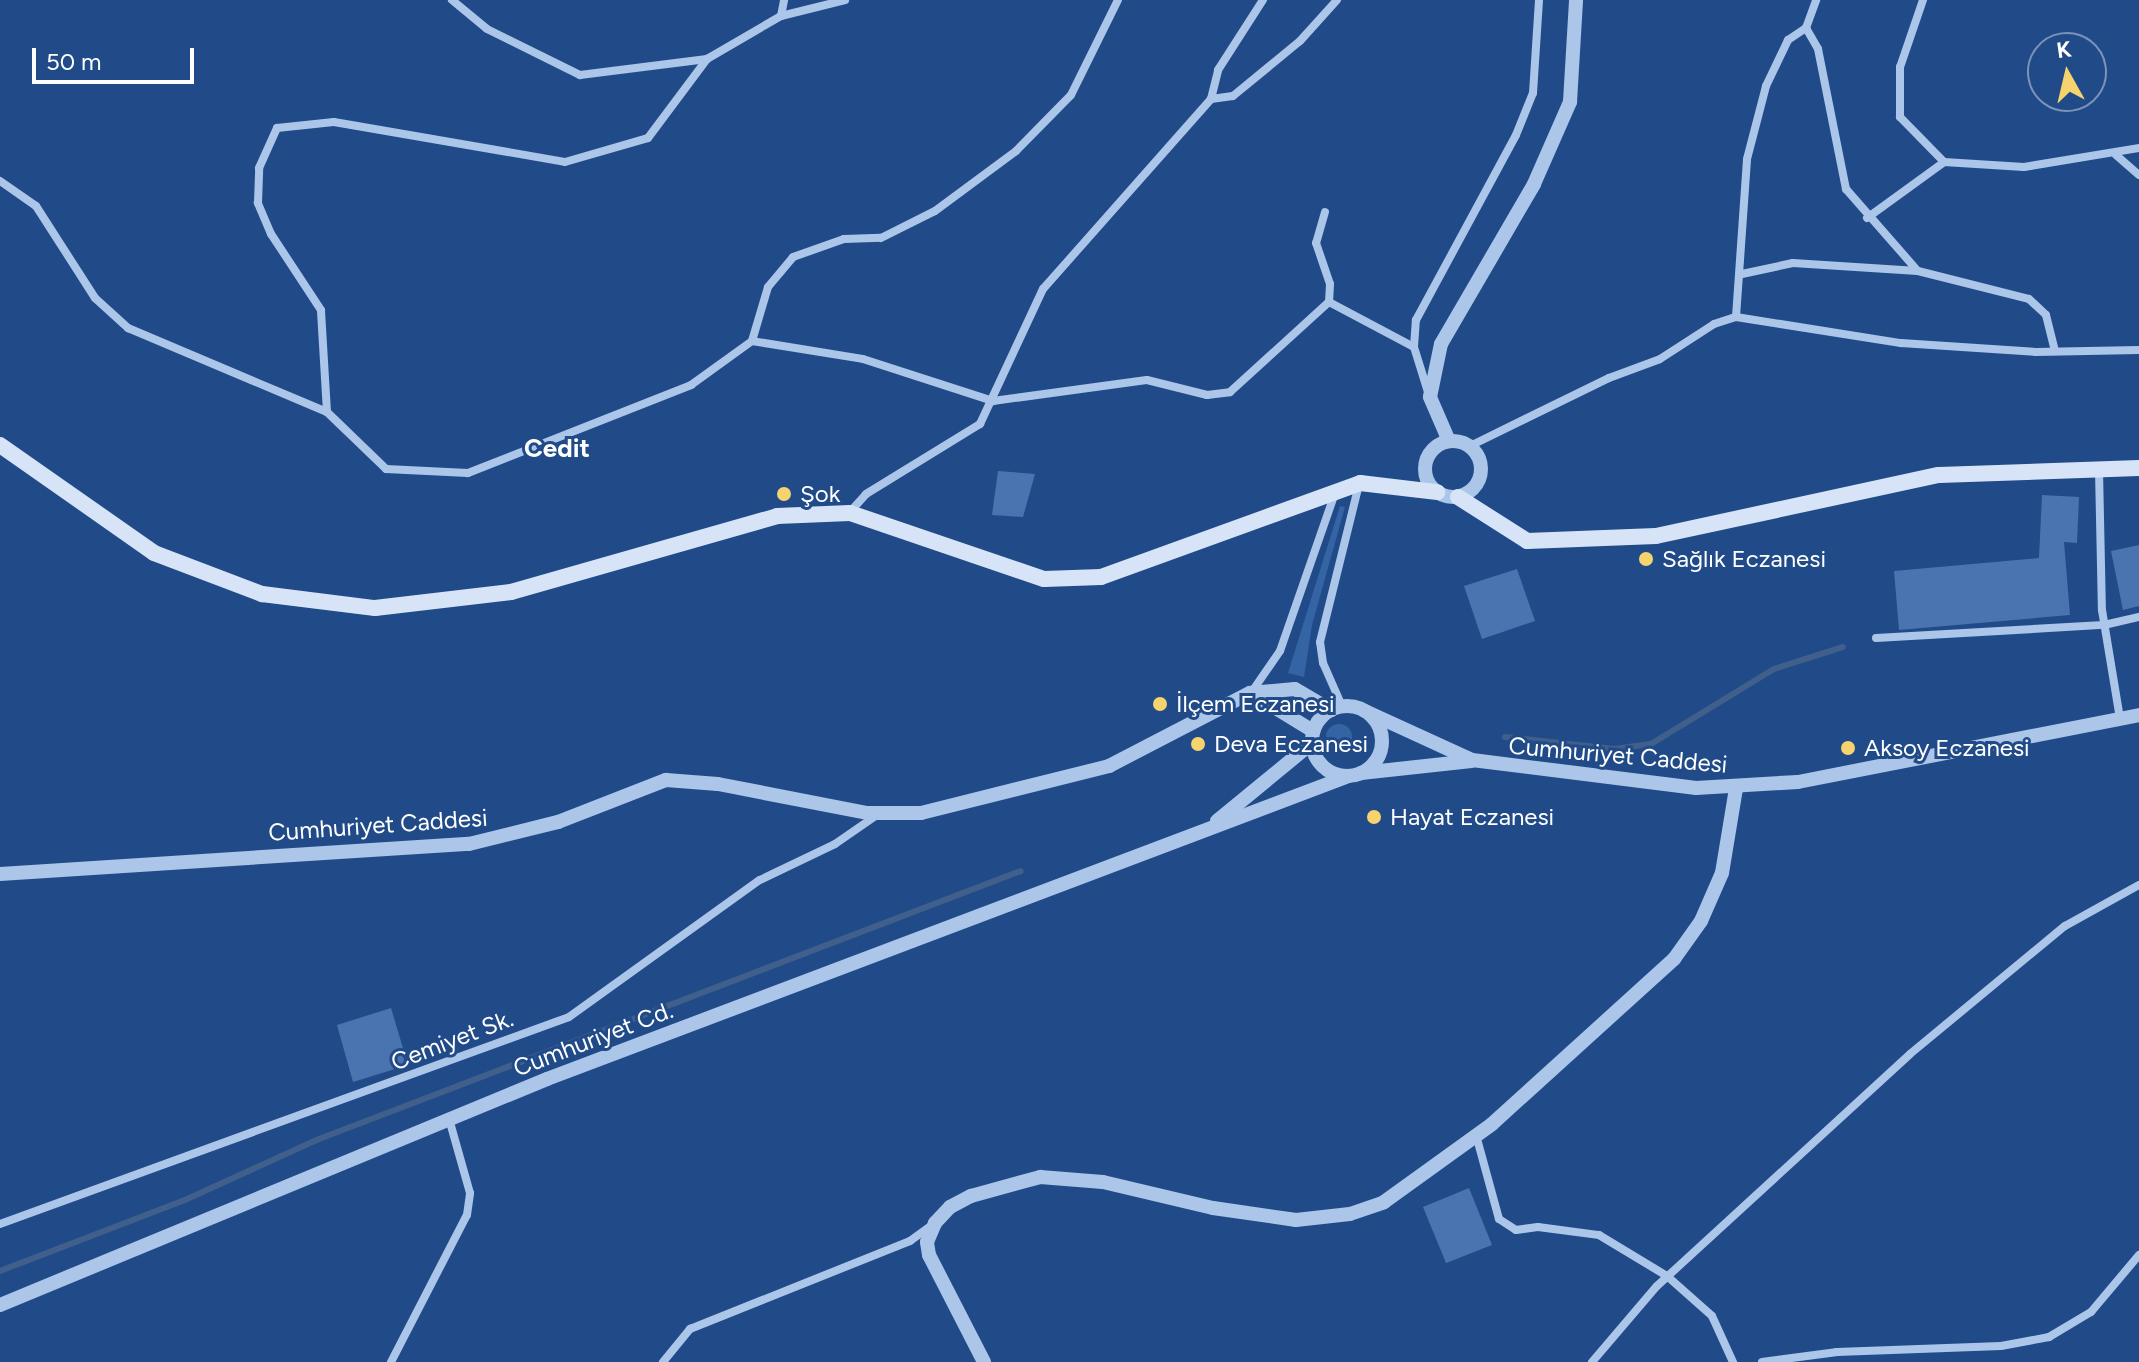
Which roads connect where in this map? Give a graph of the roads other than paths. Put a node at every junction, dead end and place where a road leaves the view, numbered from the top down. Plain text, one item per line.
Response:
1 (452, 0) edge
2 (784, 0) edge
3 (845, 0) edge
4 (1118, 0) edge
5 (1263, 0) edge
6 (1337, 0) edge
7 (1539, 0) edge
8 (1576, 0) edge
9 (1816, 0) edge
10 (1923, 0) edge
11 (781, 16) junction
12 (1806, 28) junction
13 (707, 59) junction
14 (1211, 99) junction
15 (2139, 148) edge
16 (2116, 155) junction
17 (1944, 162) junction
18 (2139, 175) edge
19 (0, 181) edge
20 (1325, 212) dead end
21 (1867, 218) junction
22 (1918, 271) junction
23 (1742, 274) junction
24 (1329, 302) junction
25 (1736, 317) junction
26 (752, 341) junction
27 (1414, 347) junction
28 (2054, 348) junction
29 (2139, 350) edge
30 (1430, 397) junction
31 (993, 401) junction
32 (327, 412) junction
33 (1449, 441) junction
34 (0, 445) edge
35 (1470, 446) junction
36 (2139, 468) edge
37 (2099, 469) junction
38 (1360, 483) junction
39 (1335, 492) junction
40 (1437, 492) junction
41 (1458, 497) junction
42 (850, 513) junction
43 (2139, 617) edge
44 (2104, 625) junction
45 (1876, 638) dead end
46 (1250, 693) junction
47 (1337, 708) junction
48 (1365, 711) junction
49 (2139, 715) edge
50 (2120, 719) junction
51 (1313, 737) junction
52 (1472, 760) junction
53 (1355, 774) junction
54 (1736, 788) junction
55 (879, 814) junction
56 (1207, 829) junction
57 (0, 874) edge
58 (2139, 885) edge
59 (449, 1119) junction
60 (1476, 1135) junction
61 (935, 1223) junction
62 (0, 1224) edge
63 (2139, 1255) edge
64 (1667, 1276) junction
65 (0, 1305) edge
66 (394, 1361) edge
67 (663, 1362) edge
68 (984, 1362) edge
69 (1592, 1362) edge
70 (1733, 1362) edge
71 (1762, 1362) edge

1 - 13 street
2 - 11 street
3 - 11 street
4 - 26 street
5 - 14 street
6 - 14 street
7 - 27 street
8 - 30 street
9 - 12 street
10 - 17 street
11 - 13 street
12 - 21 street
12 - 23 street
13 - 32 street
14 - 31 street
15 - 16 street
16 - 17 street
16 - 18 street
17 - 21 street
19 - 32 street
20 - 24 street
21 - 22 street
22 - 23 street
22 - 28 street
23 - 25 street
24 - 27 street
24 - 31 street
25 - 28 street
25 - 35 street
26 - 31 street
26 - 32 street
27 - 30 street
28 - 29 street
30 - 33 street
31 - 42 street
33 - 35 street
33 - 40 street
34 - 42 main road
35 - 41 street
36 - 37 main road
37 - 41 main road
37 - 44 street
38 - 39 main road
38 - 40 main road
38 - 47 street
39 - 42 main road
39 - 46 street
40 - 41 street
43 - 44 street
44 - 45 street
44 - 50 street
46 - 47 street, Cumhuriyet Caddesi
46 - 51 street
46 - 55 street, Cumhuriyet Caddesi
47 - 48 street
47 - 51 street
48 - 52 street, Cumhuriyet Caddesi
48 - 53 street
49 - 50 street, Cumhuriyet Caddesi
50 - 54 street, Cumhuriyet Caddesi
51 - 53 street
51 - 56 street
52 - 53 street, Cumhuriyet Caddesi
52 - 54 street, Cumhuriyet Caddesi
53 - 56 street, Cumhuriyet Caddesi
54 - 60 street
55 - 57 street, Cumhuriyet Caddesi
55 - 62 street, Cemiyet Sk.
56 - 59 street, Cumhuriyet Cd.
58 - 64 street
59 - 65 street, Cumhuriyet Cd.
59 - 66 street
60 - 61 street
60 - 64 street
61 - 67 street
61 - 68 street
63 - 71 street
64 - 69 street
64 - 70 street

